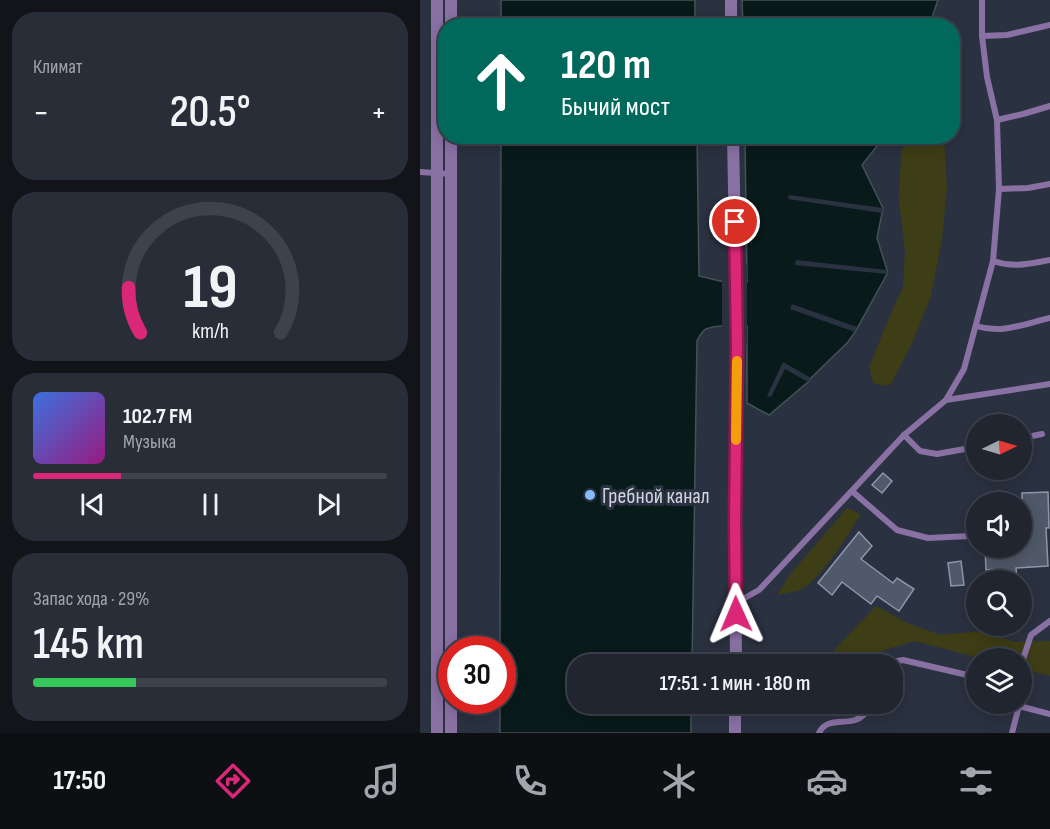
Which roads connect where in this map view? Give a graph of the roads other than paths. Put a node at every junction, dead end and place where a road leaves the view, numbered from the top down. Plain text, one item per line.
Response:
1 (437, 0) edge
2 (451, 0) edge
3 (731, 0) edge
4 (982, 0) edge
5 (451, 18) edge
6 (731, 18) edge
7 (1050, 25) edge
8 (982, 36) junction
9 (1050, 106) edge
10 (997, 120) junction
11 (451, 144) edge
12 (733, 144) edge
13 (420, 172) edge
14 (437, 174) junction
15 (451, 174) junction
16 (1050, 184) edge
17 (999, 189) junction
18 (1050, 260) edge
19 (993, 261) junction
20 (1050, 318) edge
21 (976, 326) junction
22 (1050, 384) edge
23 (946, 400) junction
24 (1042, 434) dead end
25 (904, 435) junction
26 (1032, 436) edge
27 (966, 449) edge
28 (853, 492) junction
29 (966, 536) edge
30 (736, 599) junction
31 (1050, 621) edge
32 (1027, 648) edge
33 (736, 654) edge
34 (903, 660) edge
35 (966, 675) edge
36 (735, 714) edge
37 (865, 714) edge
38 (1050, 714) edge
39 (437, 733) edge
40 (451, 733) edge
41 (735, 733) edge
42 (819, 733) edge
43 (1012, 733) edge

1 - 14 street
2 - 5 street
3 - 6 street
4 - 8 lane
7 - 8 lane
8 - 10 lane
9 - 10 lane
10 - 17 lane
11 - 15 street
12 - 30 street
13 - 14 lane
14 - 15 lane
14 - 39 street
15 - 40 street
16 - 17 lane
17 - 19 lane
18 - 19 lane
19 - 21 lane
20 - 21 lane
21 - 23 lane
22 - 23 lane
23 - 25 lane
24 - 26 lane
25 - 27 lane
25 - 28 lane
28 - 29 lane
28 - 30 lane
30 - 33 street
31 - 32 lane
34 - 35 lane
36 - 41 street
37 - 42 lane
38 - 43 lane

